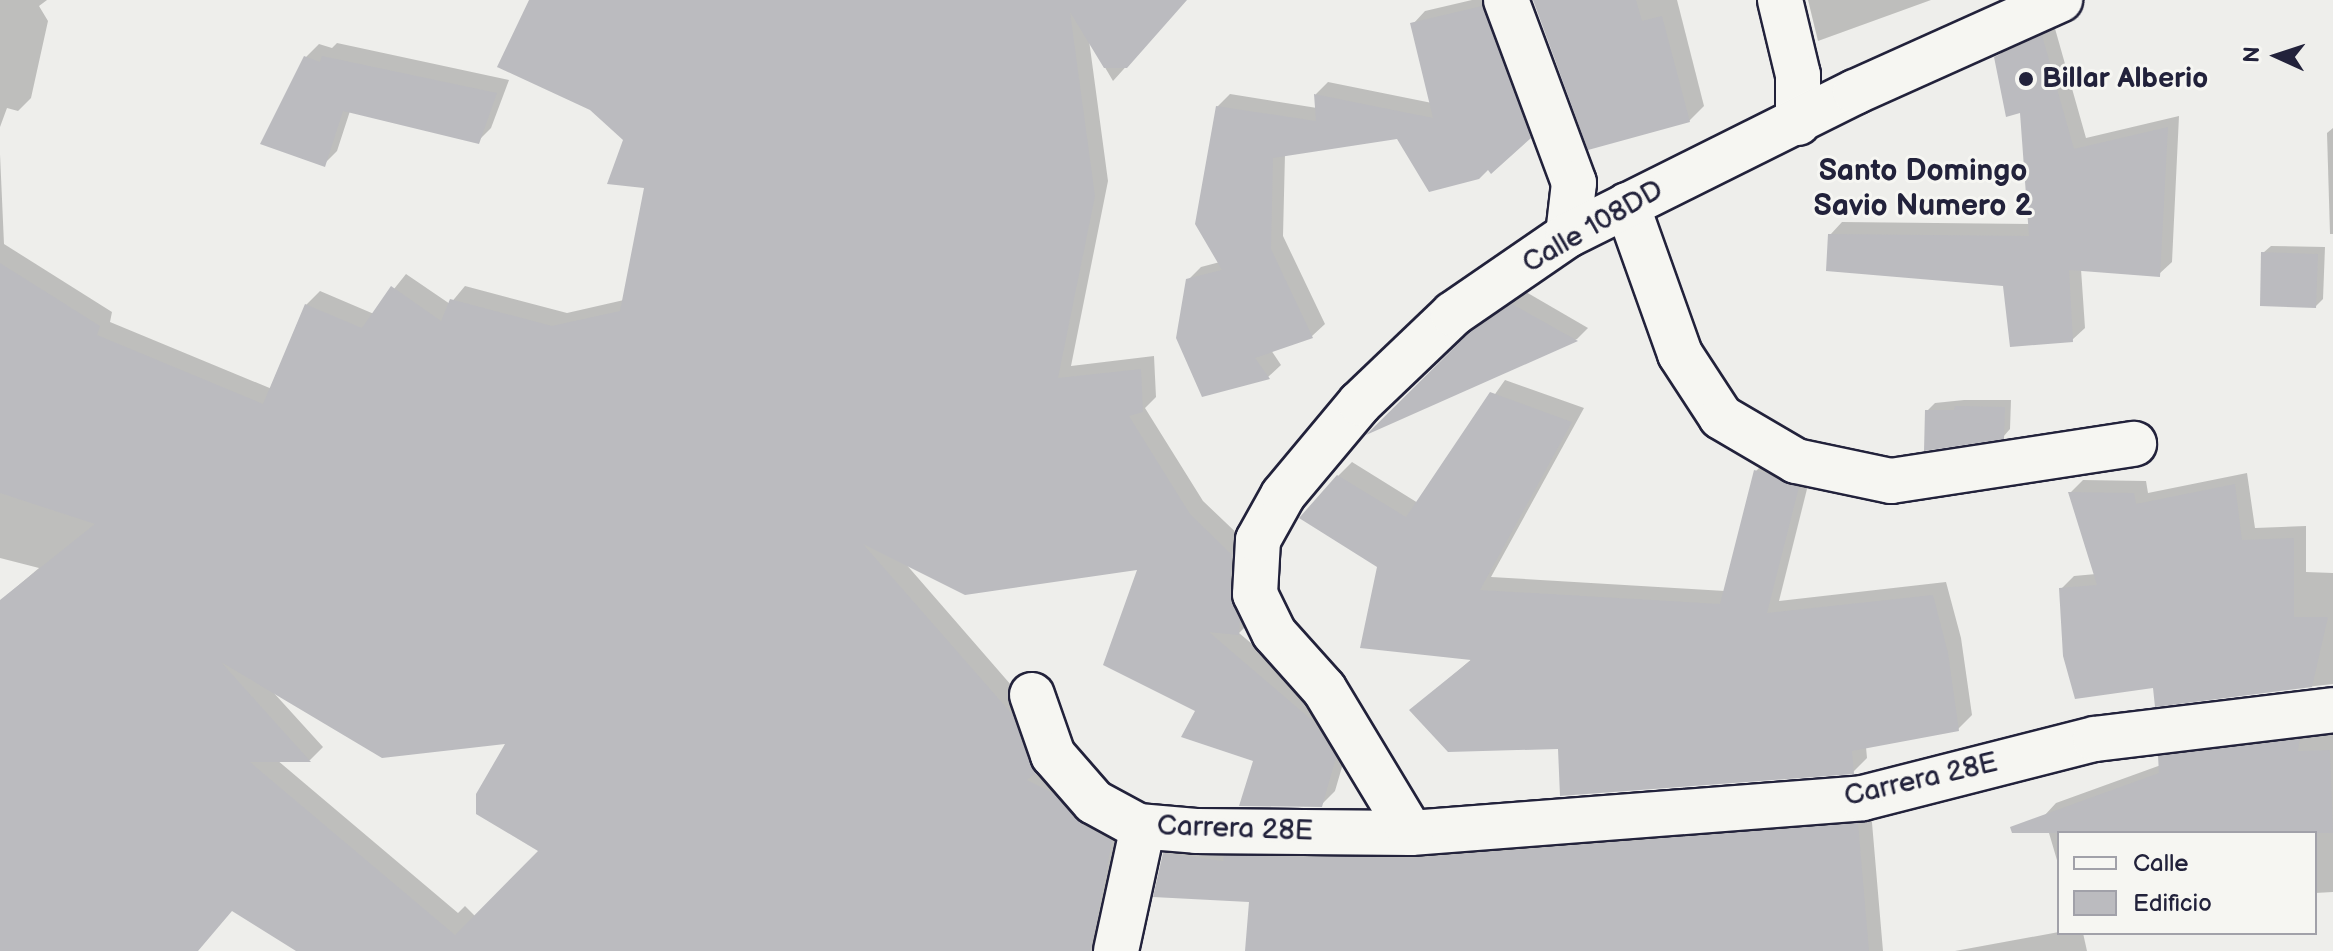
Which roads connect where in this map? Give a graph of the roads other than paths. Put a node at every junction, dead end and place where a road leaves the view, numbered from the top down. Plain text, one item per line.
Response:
1 (1506, 0) edge
2 (1780, 0) edge
3 (2060, 0) edge
4 (1798, 123) junction
5 (1627, 205) junction
6 (1568, 235) junction
7 (2134, 444) dead end
8 (1032, 695) dead end
9 (2333, 710) edge
10 (1138, 826) junction
11 (1411, 833) junction
12 (1116, 951) edge

1 - 6 street
2 - 4 street
3 - 4 street, Calle 108DD
4 - 5 street, Calle 108DD
5 - 6 street, Calle 108DD
5 - 7 street
6 - 11 street, Calle 108DD
8 - 10 street, Carrera 28E
9 - 11 street, Carrera 28E
10 - 11 street, Carrera 28E
10 - 12 street

